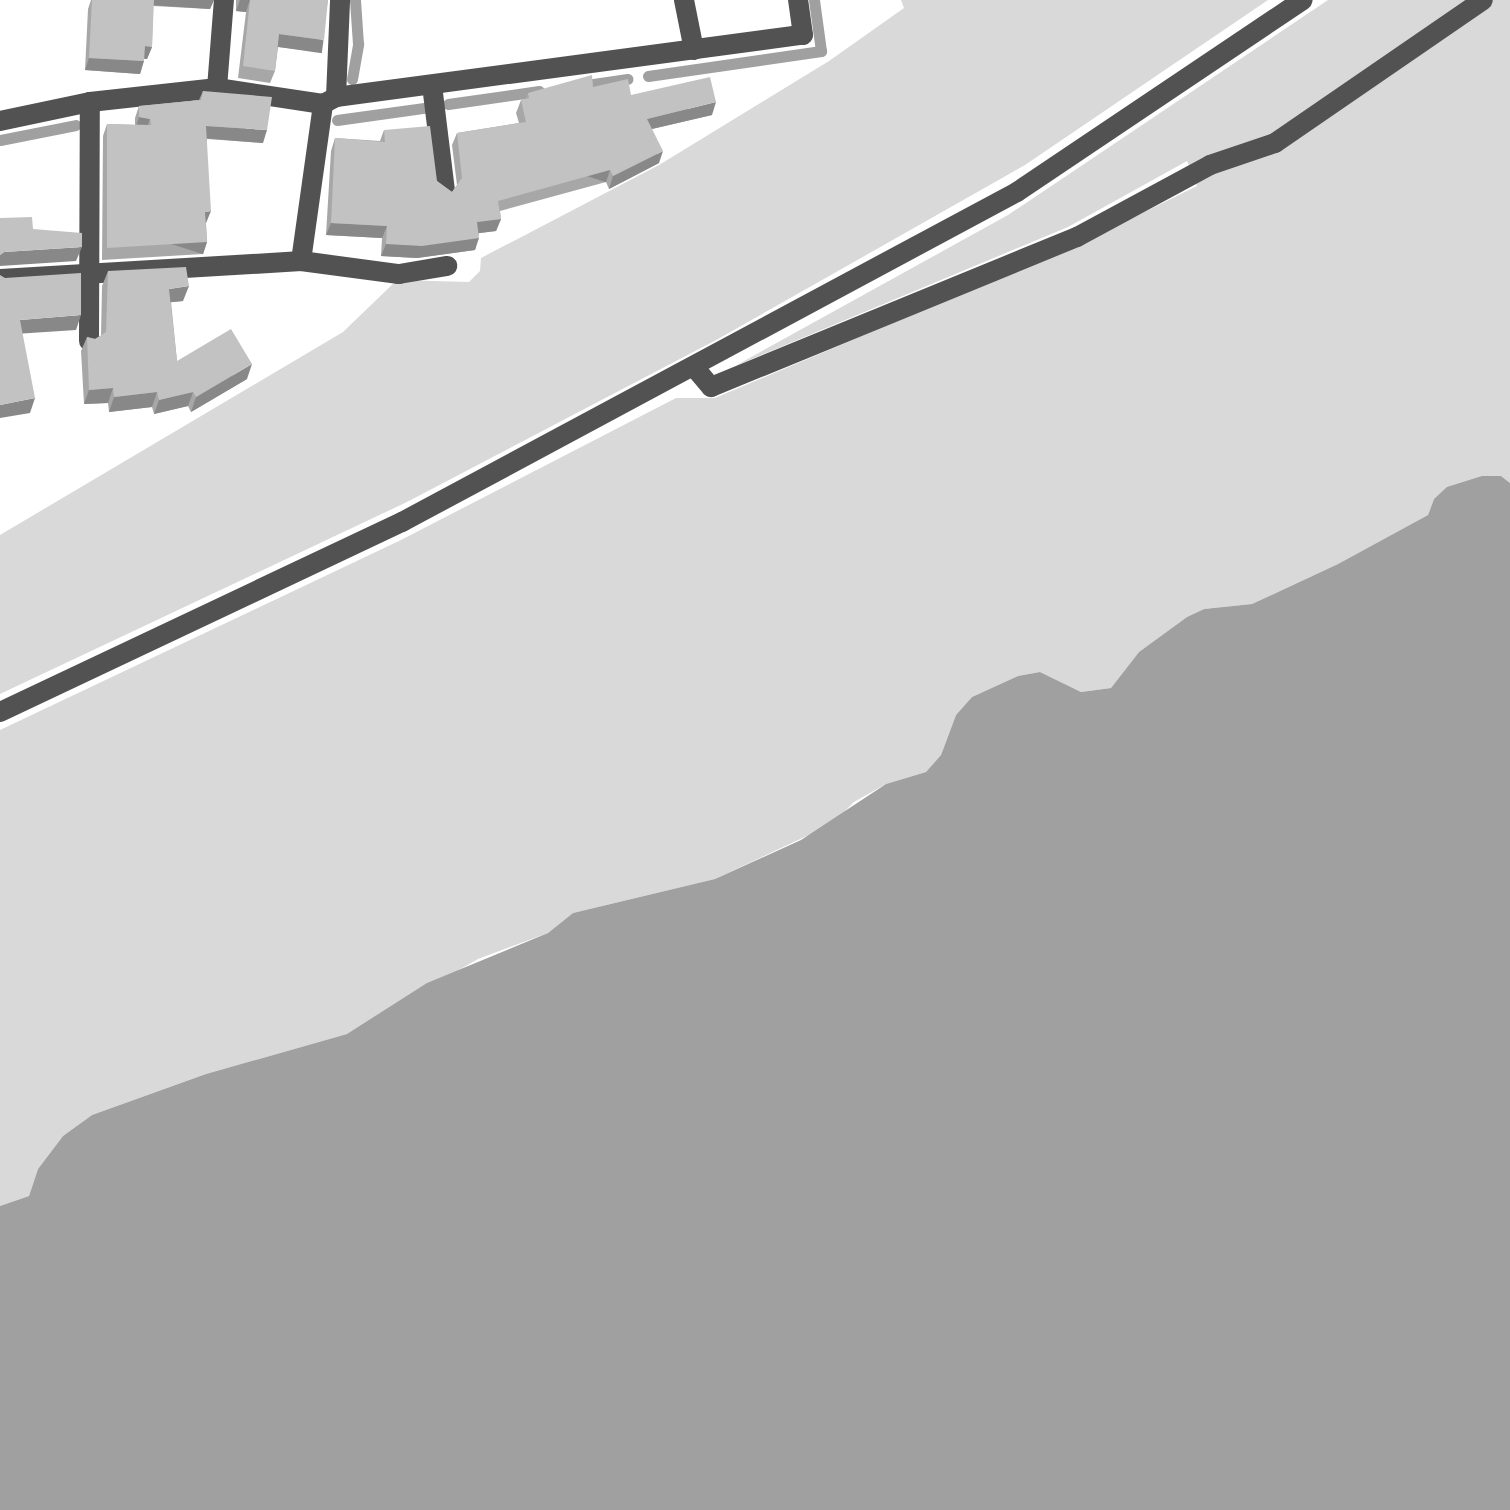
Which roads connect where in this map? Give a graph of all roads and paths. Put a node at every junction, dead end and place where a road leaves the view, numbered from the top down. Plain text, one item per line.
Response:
1 (224, 0) edge
2 (340, 0) edge
3 (684, 0) edge
4 (798, 0) edge
5 (1303, 0) edge
6 (1483, 0) edge
7 (694, 50) junction
8 (432, 85) junction
9 (217, 88) junction
10 (330, 101) junction
11 (90, 102) junction
12 (0, 121) edge
13 (445, 191) edge
14 (301, 261) junction
15 (447, 266) dead end
16 (86, 275) junction
17 (0, 279) edge
18 (89, 341) edge
19 (695, 368) junction
20 (0, 712) edge

1 - 9 street
2 - 10 street
3 - 7 street
4 - 7 street
5 - 19 street
6 - 19 street
7 - 8 street
8 - 10 street
8 - 13 street
9 - 10 street
9 - 11 street
10 - 14 street
11 - 12 street
11 - 16 street
14 - 15 street
14 - 16 street
16 - 17 street
16 - 18 street
19 - 20 street

